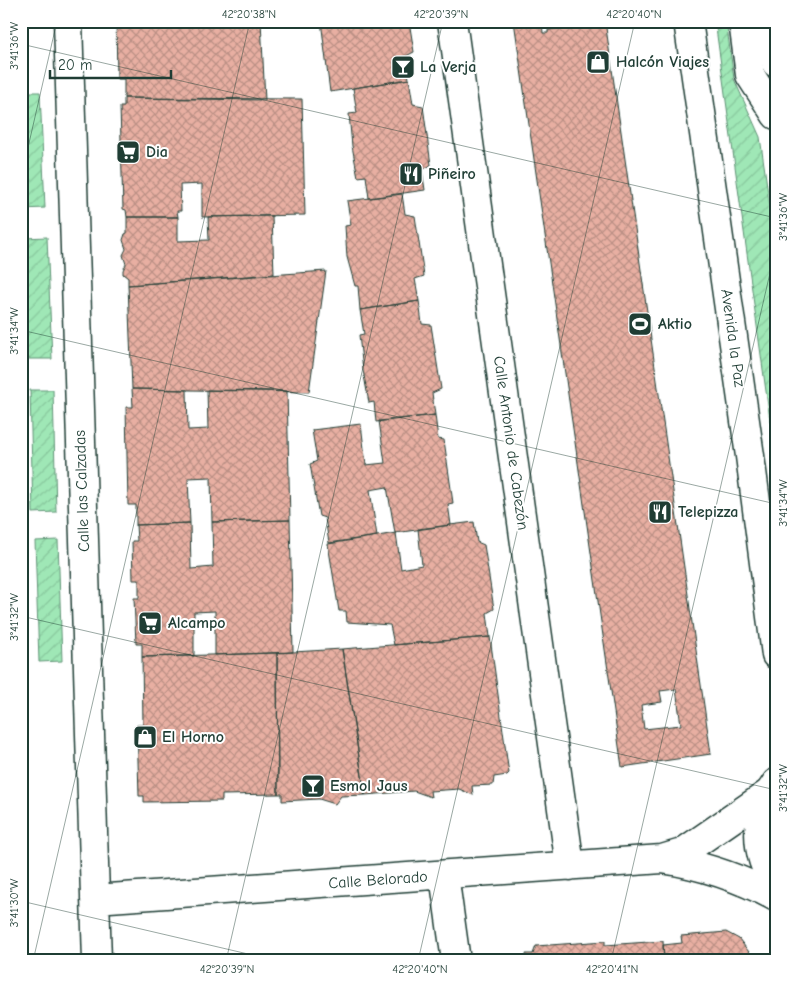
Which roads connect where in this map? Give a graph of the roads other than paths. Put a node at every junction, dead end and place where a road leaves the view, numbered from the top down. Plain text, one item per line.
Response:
1 (68, 21) edge
2 (452, 21) edge
3 (688, 21) edge
4 (743, 21) edge
5 (770, 21) edge
6 (776, 63) edge
7 (776, 115) edge
8 (776, 655) edge
9 (772, 788) edge
10 (662, 859) junction
11 (570, 866) junction
12 (444, 875) junction
13 (776, 887) edge
14 (776, 896) edge
15 (95, 899) junction
16 (97, 961) edge
17 (456, 961) edge

1 - 15 street, Calle las Calzadas
2 - 11 street, Calle Antonio de Cabezón
3 - 8 street, Avenida la Paz
4 - 7 street
5 - 6 street
9 - 10 street, Calle Belorado
9 - 13 street
10 - 11 street, Calle Belorado
10 - 14 street, Calle Belorado
11 - 12 street, Calle Belorado
12 - 15 street, Calle Belorado
12 - 17 street
15 - 16 street, Calle las Calzadas

